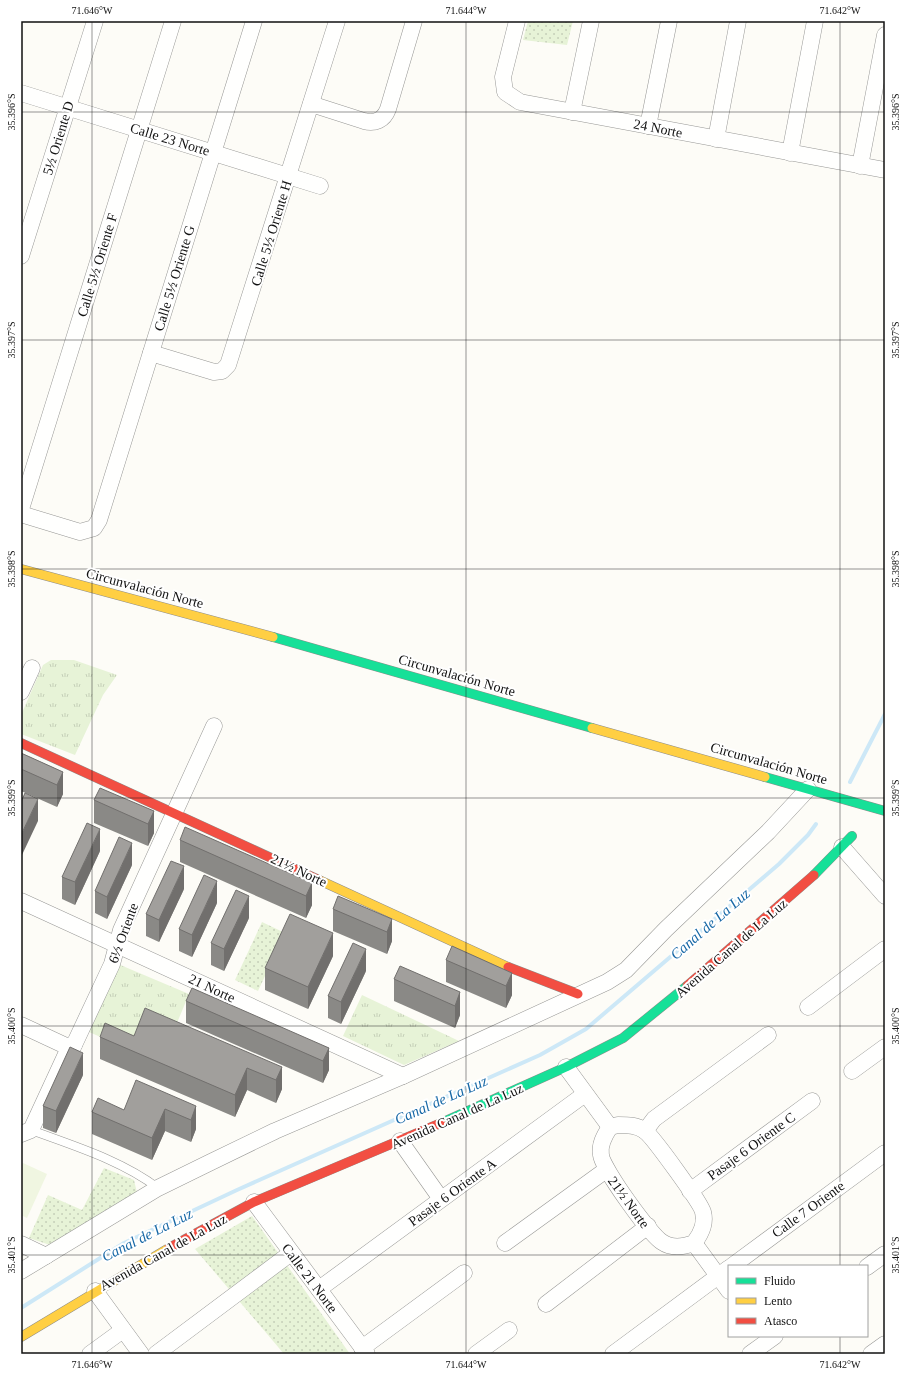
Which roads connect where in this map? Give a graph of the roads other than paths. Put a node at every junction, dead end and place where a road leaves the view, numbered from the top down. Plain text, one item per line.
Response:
1 (94, 21) edge
2 (173, 21) edge
3 (254, 21) edge
4 (336, 21) edge
5 (414, 21) edge
6 (517, 21) edge
7 (591, 21) edge
8 (669, 21) edge
9 (738, 21) edge
10 (815, 21) edge
11 (885, 34) edge
12 (21, 93) edge
13 (311, 104) junction
14 (68, 107) junction
15 (572, 112) junction
16 (648, 126) junction
17 (139, 130) junction
18 (716, 139) junction
19 (212, 152) junction
20 (790, 153) junction
21 (860, 166) junction
22 (885, 170) edge
23 (288, 176) junction
24 (320, 186) dead end
25 (21, 256) edge
26 (151, 353) junction
27 (21, 508) edge
28 (21, 514) edge
29 (21, 569) edge
30 (32, 668) dead end
31 (21, 692) edge
32 (214, 726) dead end
33 (21, 743) edge
34 (808, 789) junction
35 (885, 811) edge
36 (175, 813) junction
37 (847, 841) joint
38 (885, 896) edge
39 (21, 901) edge
40 (117, 945) junction
41 (885, 949) edge
42 (578, 994) junction
43 (808, 1006) dead end
44 (21, 1025) edge
45 (768, 1035) dead end
46 (74, 1045) junction
47 (885, 1047) edge
48 (566, 1067) junction
49 (852, 1071) dead end
50 (402, 1076) junction
51 (585, 1094) junction
52 (812, 1101) dead end
53 (610, 1127) junction
54 (645, 1131) junction
55 (26, 1132) edge
56 (400, 1141) junction
57 (885, 1153) edge
58 (606, 1170) junction
59 (158, 1188) junction
60 (690, 1191) junction
61 (442, 1199) junction
62 (254, 1202) junction
63 (648, 1226) junction
64 (505, 1243) dead end
65 (694, 1243) junction
66 (21, 1244) edge
67 (291, 1253) junction
68 (885, 1254) edge
69 (46, 1256) junction
70 (733, 1265) edge
71 (868, 1266) edge
72 (21, 1272) edge
73 (724, 1272) edge
74 (464, 1273) dead end
75 (728, 1287) edge
76 (319, 1290) junction
77 (95, 1291) junction
78 (546, 1304) dead end
79 (123, 1330) junction
80 (509, 1330) dead end
81 (21, 1337) edge
82 (770, 1342) edge
83 (885, 1344) edge
84 (365, 1351) edge
85 (90, 1354) edge
86 (141, 1354) edge
87 (156, 1354) edge
88 (476, 1354) edge
89 (612, 1354) edge
90 (750, 1354) edge
91 (872, 1354) edge

1 - 14 street, 5½ Oriente D
2 - 17 street, Calle 5½ Oriente F
3 - 19 street, Calle 5½ Oriente G
4 - 13 street, Calle 5½ Oriente H
5 - 13 street
6 - 15 street, 24 Norte
7 - 15 street
8 - 16 street
9 - 18 street
10 - 20 street
11 - 21 street
12 - 14 street, Calle 23 Norte
13 - 23 street, Calle 5½ Oriente H
14 - 17 street, Calle 23 Norte
14 - 25 street, 5½ Oriente D
15 - 16 street, 24 Norte
16 - 18 street, 24 Norte
17 - 19 street, Calle 23 Norte
17 - 27 street, Calle 5½ Oriente F
18 - 20 street, 24 Norte
19 - 23 street, Calle 23 Norte
19 - 26 street, Calle 5½ Oriente G
20 - 21 street, 24 Norte
21 - 22 street, 24 Norte
23 - 24 street, Calle 23 Norte
23 - 26 street, Calle 5½ Oriente H
26 - 28 street, Calle 5½ Oriente G
29 - 34 street, Circunvalación Norte
30 - 31 street
32 - 36 street, 6½ Oriente
33 - 36 street, 21½ Norte
34 - 35 street, Circunvalación Norte
34 - 42 street
36 - 40 street, 6½ Oriente
36 - 42 street, 21½ Norte
37 - 38 street
37 - 48 street, Avenida Canal de La Luz
39 - 40 street, 21 Norte
40 - 46 street, 6½ Oriente
40 - 50 street, 21 Norte
41 - 43 street
42 - 50 street
44 - 46 street
45 - 54 street
46 - 55 street, 6½ Oriente
47 - 49 street
48 - 51 street
48 - 56 street, Avenida Canal de La Luz
50 - 59 street
51 - 53 street
51 - 61 street, Pasaje 6 Oriente A
52 - 60 street, Pasaje 6 Oriente C
53 - 54 street
53 - 58 street, 21½ Norte
54 - 60 street
55 - 59 lane
56 - 61 street
56 - 62 street, Avenida Canal de La Luz
57 - 70 street, Calle 7 Oriente
58 - 63 street, 21½ Norte
58 - 64 street
59 - 69 street
60 - 65 street
61 - 76 street, Pasaje 6 Oriente A
62 - 67 street, Calle 21 Norte
62 - 77 street, Avenida Canal de La Luz
63 - 65 street, 21½ Norte
63 - 78 street
65 - 73 street
66 - 69 street
67 - 76 street, Calle 21 Norte
67 - 87 street
68 - 71 street
69 - 72 street
73 - 75 street
73 - 89 street
74 - 84 street
76 - 84 street, Calle 21 Norte
77 - 79 street
77 - 81 street, Avenida Canal de La Luz
79 - 85 street
79 - 86 street
80 - 88 street
82 - 90 street
83 - 91 street

